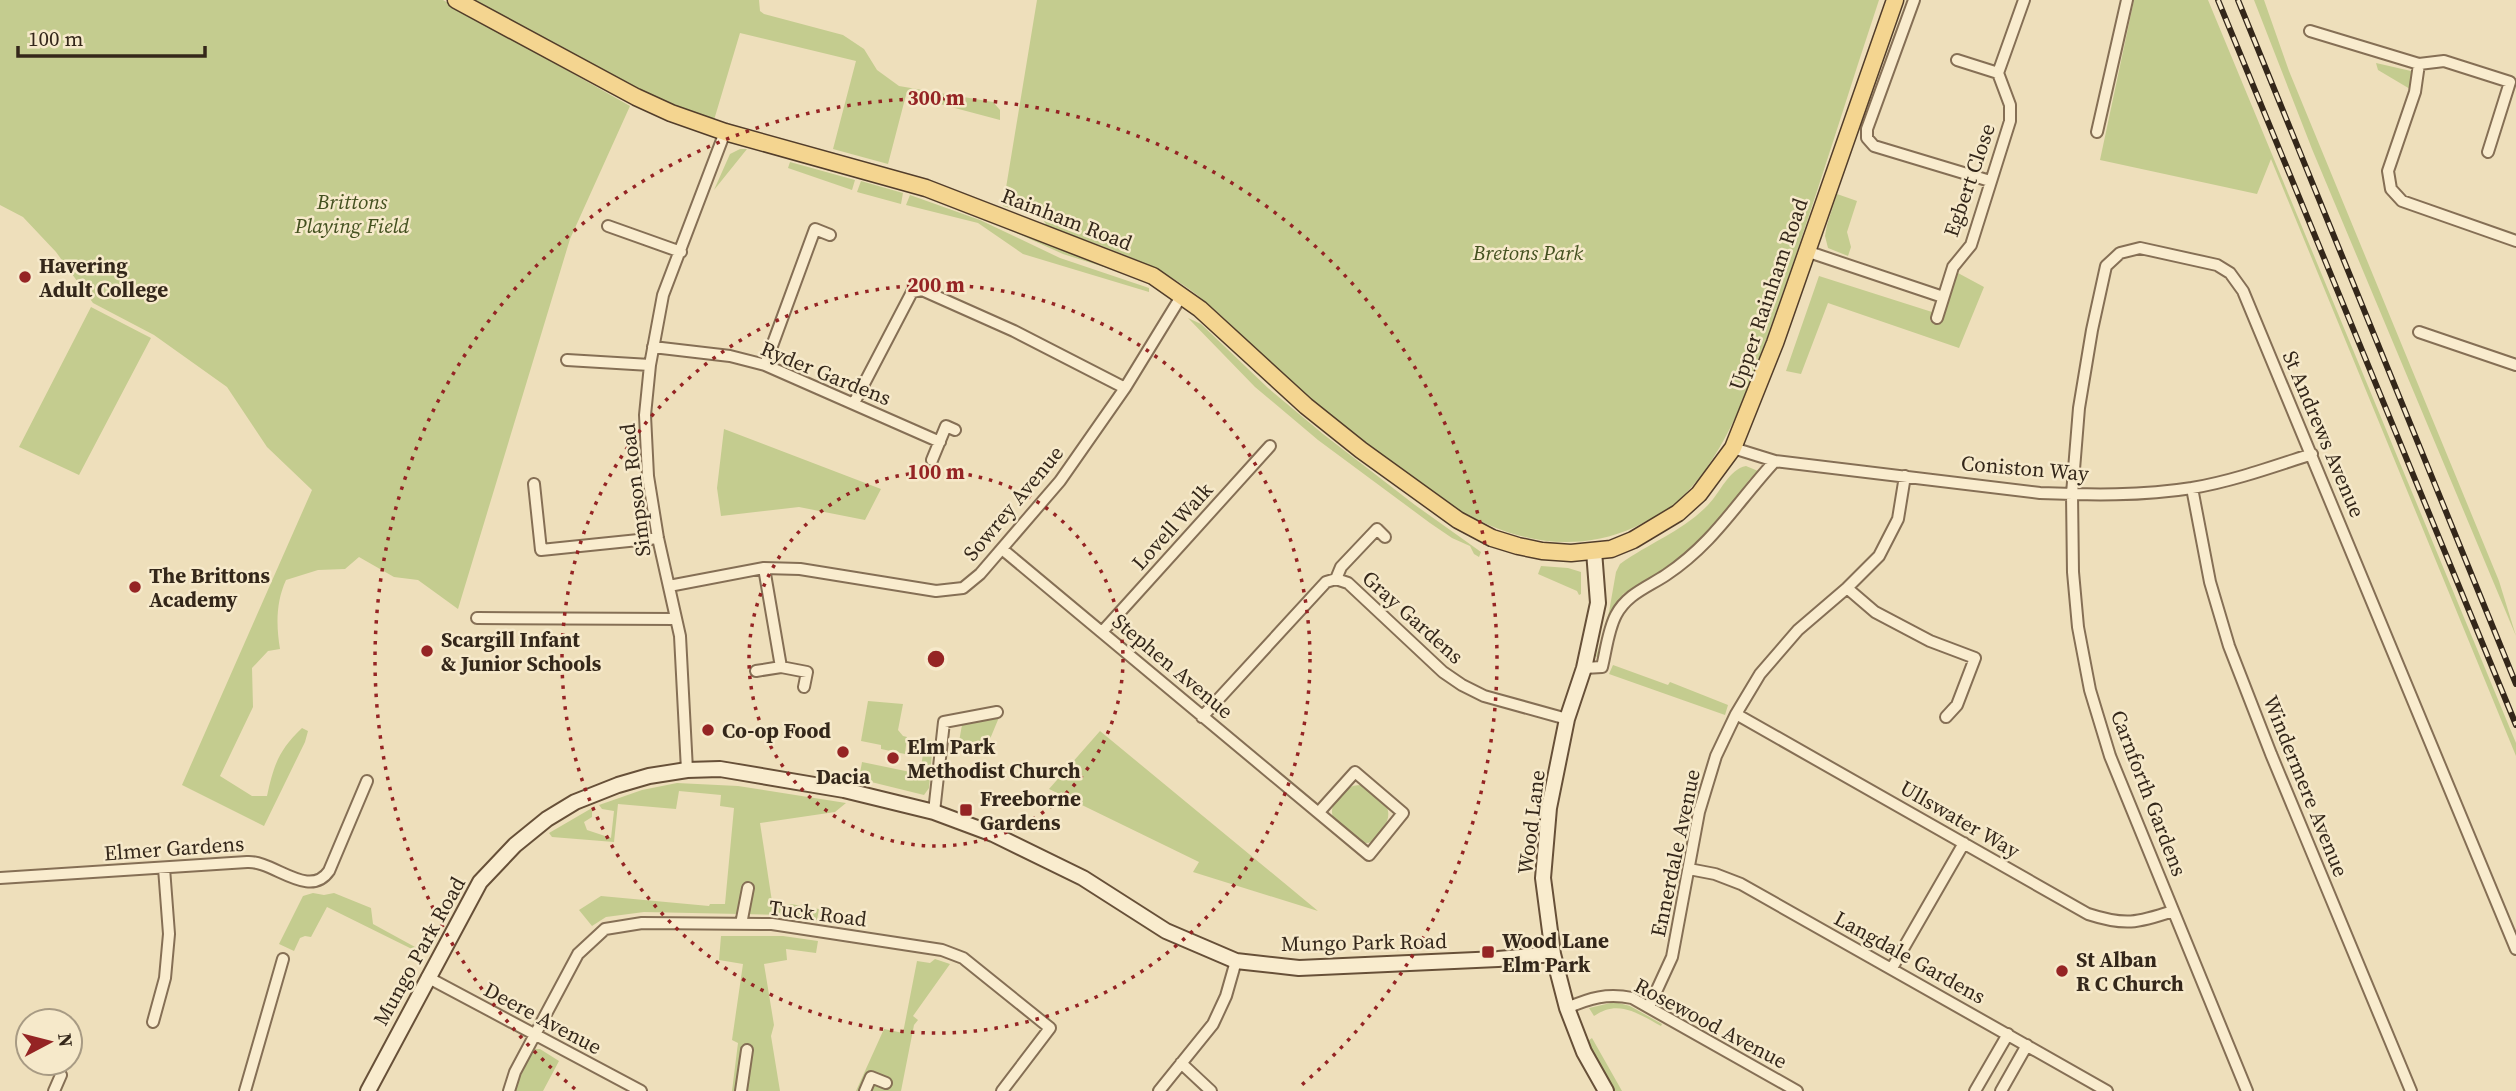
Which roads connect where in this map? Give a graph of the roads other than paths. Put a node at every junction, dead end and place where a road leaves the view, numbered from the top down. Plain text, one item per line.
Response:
1 (456, 0) edge
2 (1895, 0) edge
3 (1914, 0) edge
4 (2024, 0) edge
5 (2127, 0) edge
6 (2310, 31) dead end
7 (1957, 60) dead end
8 (2419, 64) junction
9 (1998, 73) junction
10 (725, 132) junction
11 (2097, 132) dead end
12 (2488, 152) dead end
13 (1990, 181) junction
14 (608, 226) dead end
15 (830, 235) dead end
16 (2516, 241) edge
17 (1806, 251) junction
18 (681, 252) junction
19 (1182, 295) junction
20 (1943, 296) junction
21 (1937, 318) dead end
22 (2419, 332) dead end
23 (653, 347) junction
24 (567, 360) dead end
25 (650, 365) junction
26 (765, 365) junction
27 (2516, 365) edge
28 (1125, 388) junction
29 (854, 403) junction
30 (955, 430) dead end
31 (940, 442) junction
32 (1270, 446) dead end
33 (1733, 448) junction
34 (2312, 454) junction
35 (932, 460) dead end
36 (1775, 461) junction
37 (1905, 476) junction
38 (534, 484) dead end
39 (2192, 488) junction
40 (2072, 494) junction
41 (1385, 537) dead end
42 (658, 538) junction
43 (1002, 549) junction
44 (1602, 550) junction
45 (765, 568) junction
46 (1336, 579) junction
47 (669, 586) junction
48 (1847, 588) junction
49 (477, 618) dead end
50 (676, 619) junction
51 (1102, 632) junction
52 (781, 667) junction
53 (1584, 668) junction
54 (755, 671) dead end
55 (804, 687) dead end
56 (998, 712) dead end
57 (1736, 714) junction
58 (1202, 717) junction
59 (1945, 717) dead end
60 (1567, 719) junction
61 (687, 770) junction
62 (367, 781) dead end
63 (934, 812) junction
64 (1319, 812) junction
65 (1964, 843) junction
66 (164, 868) junction
67 (1689, 869) junction
68 (0, 878) edge
69 (748, 888) dead end
70 (2173, 911) junction
71 (741, 924) junction
72 (2516, 949) edge
73 (1553, 954) junction
74 (283, 959) dead end
75 (1236, 961) junction
76 (1892, 968) junction
77 (427, 977) junction
78 (1649, 1007) junction
79 (1567, 1009) junction
80 (153, 1022) dead end
81 (2008, 1034) junction
82 (534, 1035) junction
83 (2027, 1045) junction
84 (747, 1050) dead end
85 (1181, 1063) junction
86 (886, 1083) dead end
87 (245, 1091) edge
88 (368, 1091) edge
89 (509, 1091) edge
90 (641, 1091) edge
91 (741, 1091) edge
92 (865, 1091) edge
93 (1002, 1091) edge
94 (1159, 1091) edge
95 (1211, 1091) edge
96 (1606, 1091) edge
97 (1797, 1091) edge
98 (1975, 1091) edge
99 (2001, 1091) edge
100 (2107, 1091) edge
101 (2247, 1091) edge
102 (2411, 1091) edge

1 - 10 main road, Rainham Road
2 - 17 main road, Upper Rainham Road
3 - 13 street
4 - 9 street
5 - 11 street
6 - 8 street
7 - 9 street
8 - 12 street
8 - 16 street
9 - 13 street, Egbert Close
10 - 18 street, Simpson Road
10 - 19 main road, Rainham Road
13 - 20 street, Egbert Close
14 - 18 street
15 - 26 street
17 - 20 street
17 - 33 main road, Upper Rainham Road
18 - 23 street, Simpson Road
19 - 28 street, Sowrey Avenue
19 - 44 main road, Rainham Road
20 - 21 street, Egbert Close
22 - 27 street
23 - 25 street, Simpson Road
23 - 26 street, Ryder Gardens
24 - 25 street
25 - 42 street, Simpson Road
26 - 29 street, Ryder Gardens
28 - 29 street
28 - 43 street, Sowrey Avenue
29 - 31 street, Ryder Gardens
30 - 31 street
31 - 35 street
32 - 51 street, Lovell Walk
33 - 36 street, Coniston Way
33 - 44 main road, Upper Rainham Road
34 - 39 street, Coniston Way
34 - 40 street, St Andrews Avenue
34 - 72 street, St Andrews Avenue
36 - 37 street, Coniston Way
36 - 53 street
37 - 40 street, Coniston Way
37 - 48 street, Ennerdale Avenue
38 - 42 street
39 - 40 street, Coniston Way
39 - 102 street, Windermere Avenue
40 - 70 street, Carnforth Gardens
41 - 46 street
42 - 47 street, Simpson Road
43 - 45 street, Sowrey Avenue
43 - 51 street, Stephen Avenue
44 - 53 street, Wood Lane
45 - 47 street, Sowrey Avenue
45 - 52 street
46 - 58 street, Gray Gardens
46 - 60 street, Gray Gardens
47 - 50 street, Simpson Road
48 - 57 street, Ennerdale Avenue
48 - 59 street
49 - 50 street
50 - 61 street, Simpson Road
51 - 58 street, Stephen Avenue
52 - 54 street
52 - 55 street
53 - 60 street, Wood Lane
56 - 63 street
57 - 65 street, Ullswater Way
57 - 67 street, Ennerdale Avenue
58 - 64 street, Stephen Avenue
60 - 73 street, Wood Lane
61 - 63 street, Mungo Park Road
61 - 77 street, Mungo Park Road
62 - 66 street, Elmer Gardens
63 - 75 street, Mungo Park Road
64 - 64 street, Stephen Avenue
65 - 70 street, Ullswater Way
65 - 76 street
66 - 68 street, Elmer Gardens
66 - 80 street
67 - 76 street, Langdale Gardens
67 - 78 street, Ennerdale Avenue
69 - 71 street
70 - 101 street, Carnforth Gardens
71 - 82 street, Tuck Road
71 - 93 street, Tuck Road
73 - 75 street, Mungo Park Road
73 - 79 street, Wood Lane
74 - 87 street
75 - 85 street
76 - 81 street, Langdale Gardens
77 - 82 street, Deere Avenue
77 - 88 street, Mungo Park Road
78 - 79 street, Rosewood Avenue
78 - 97 street, Rosewood Avenue
79 - 96 street, Wood Lane
81 - 83 street, Langdale Gardens
81 - 98 street
82 - 89 street, Tuck Road
82 - 90 street, Deere Avenue
83 - 99 street
83 - 100 street, Langdale Gardens
84 - 91 street
85 - 94 street
85 - 95 street
86 - 92 street

